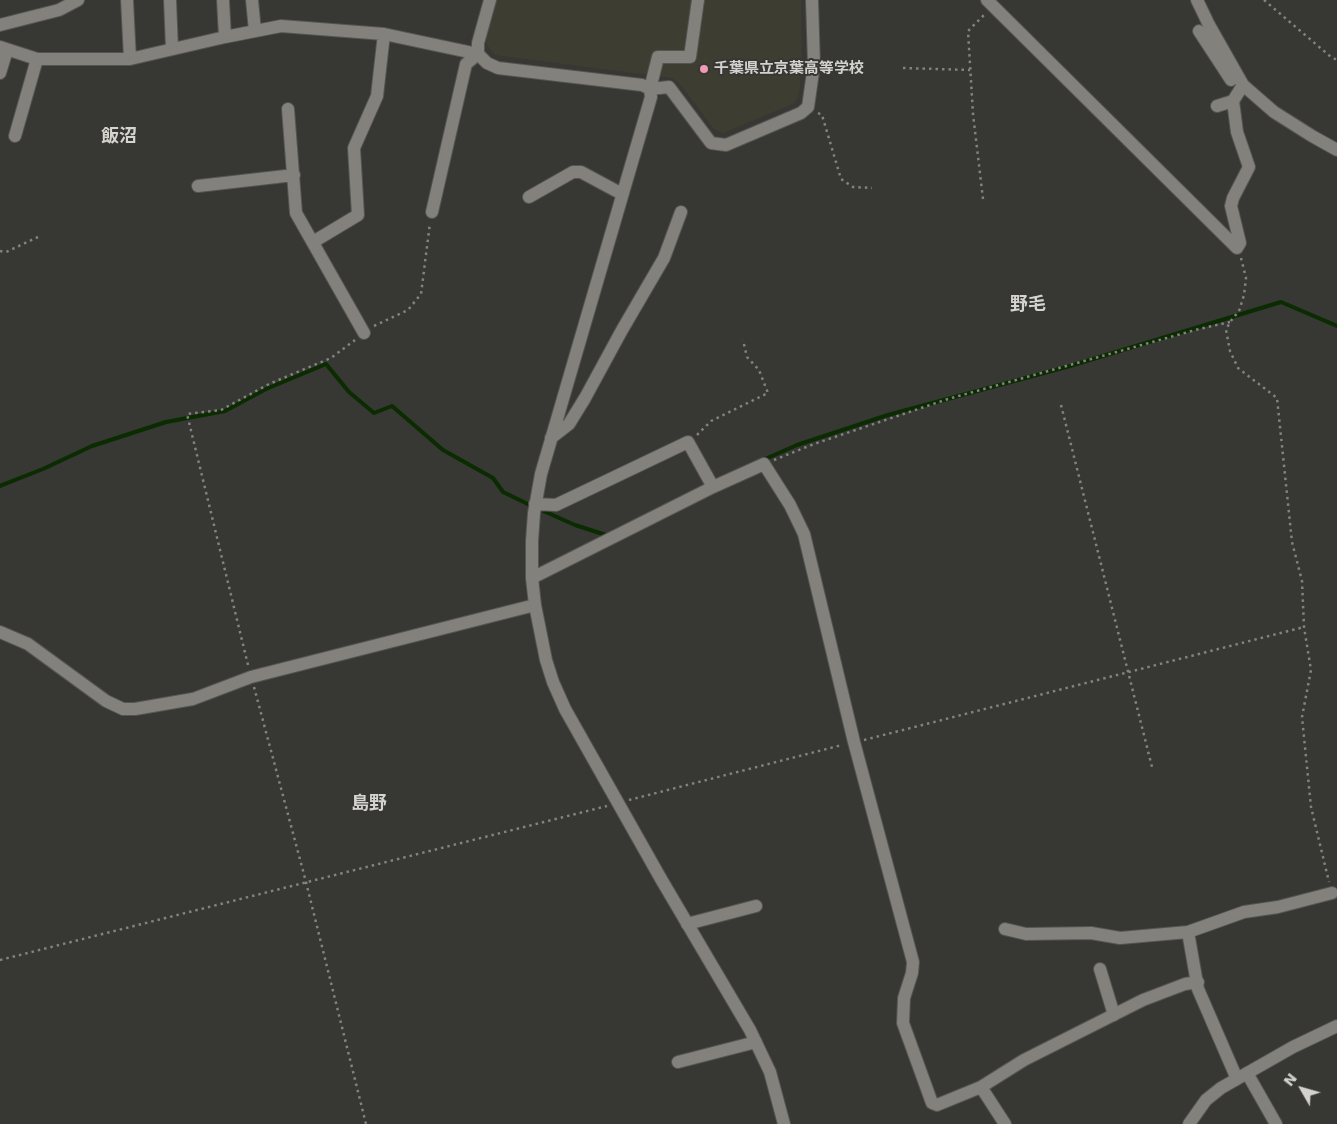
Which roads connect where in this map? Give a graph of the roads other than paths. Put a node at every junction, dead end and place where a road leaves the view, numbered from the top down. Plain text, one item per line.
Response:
1 (78, 0) edge
2 (127, 0) edge
3 (170, 0) edge
4 (222, 0) edge
5 (252, 0) edge
6 (490, 0) edge
7 (698, 0) edge
8 (812, 0) edge
9 (1197, 0) edge
10 (990, 3) edge
11 (0, 25) edge
12 (255, 31) junction
13 (1199, 31) dead end
14 (384, 34) junction
15 (225, 37) junction
16 (4, 48) edge
17 (172, 49) junction
18 (478, 54) junction
19 (37, 59) junction
20 (130, 59) junction
21 (0, 73) edge
22 (650, 89) junction
23 (1239, 93) junction
24 (1217, 106) dead end
25 (288, 109) dead end
26 (15, 136) dead end
27 (1337, 150) edge
28 (294, 175) junction
29 (198, 186) dead end
30 (622, 194) junction
31 (529, 197) dead end
32 (432, 212) road end
33 (681, 212) dead end
34 (313, 242) junction
35 (364, 333) road end
36 (550, 438) junction
37 (713, 488) junction
38 (535, 504) junction
39 (532, 578) junction
40 (535, 606) junction
41 (0, 632) edge
42 (1332, 893) road end
43 (756, 906) dead end
44 (687, 924) junction
45 (1005, 928) dead end
46 (1188, 932) junction
47 (1100, 969) dead end
48 (1198, 982) junction
49 (1114, 1015) junction
50 (1337, 1026) edge
51 (756, 1042) junction
52 (678, 1062) dead end
53 (1242, 1076) junction
54 (981, 1087) junction
55 (784, 1124) edge
56 (1004, 1124) edge
57 (1189, 1124) edge
58 (1276, 1124) edge

1 - 11 street
2 - 20 street
3 - 17 street
4 - 15 street
5 - 12 street
6 - 18 street
7 - 22 street
8 - 22 street
9 - 23 street
10 - 23 street
12 - 14 street
12 - 15 street
13 - 23 street
14 - 18 street
14 - 34 street
15 - 17 street
16 - 19 street
16 - 21 street
17 - 20 street
18 - 22 street
18 - 32 street
19 - 20 street
19 - 26 street
22 - 30 street
23 - 24 street
23 - 27 street
25 - 28 street
28 - 29 street
28 - 34 street
30 - 31 street
30 - 36 street
33 - 36 street
34 - 35 street
36 - 38 street
37 - 38 street
37 - 39 street
37 - 54 street
38 - 39 street
39 - 40 street
40 - 41 street
40 - 44 street
42 - 46 street
43 - 44 street
44 - 51 street
45 - 46 street
46 - 48 street
47 - 49 street
48 - 49 street
48 - 53 street
49 - 54 street
50 - 53 street
51 - 52 street
51 - 55 street
53 - 57 street
53 - 58 street
54 - 56 street

